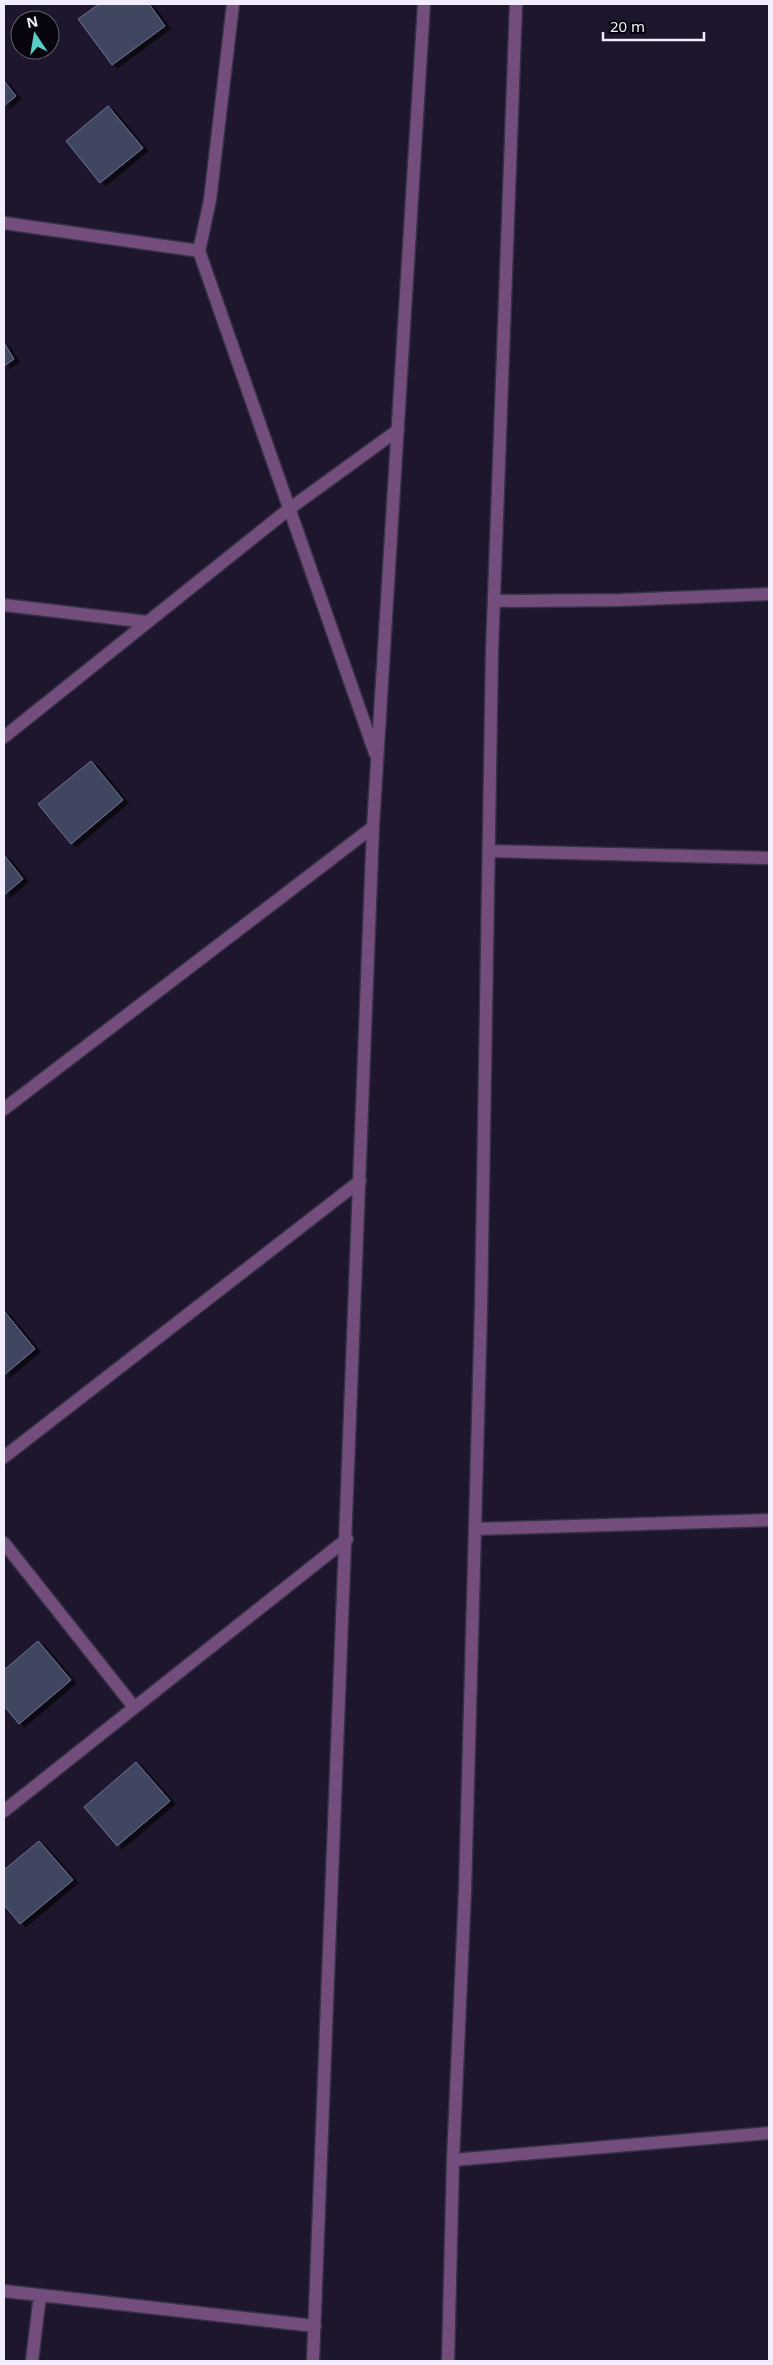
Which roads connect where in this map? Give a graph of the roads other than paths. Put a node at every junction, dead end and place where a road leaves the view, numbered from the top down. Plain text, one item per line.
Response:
1 (234, 4) edge
2 (424, 4) edge
3 (516, 4) edge
4 (4, 224) edge
5 (199, 250) junction
6 (398, 430) junction
7 (289, 509) junction
8 (769, 594) edge
9 (494, 601) junction
10 (4, 605) edge
11 (147, 622) junction
12 (4, 737) edge
13 (378, 760) junction
14 (373, 827) junction
15 (489, 851) junction
16 (769, 858) edge
17 (4, 1109) edge
18 (360, 1181) junction
19 (4, 1457) edge
20 (769, 1520) edge
21 (475, 1529) junction
22 (347, 1539) junction
23 (4, 1543) edge
24 (134, 1708) junction
25 (4, 1811) edge
26 (769, 2133) edge
27 (453, 2160) junction
28 (4, 2291) edge
29 (40, 2295) junction
30 (315, 2326) junction
31 (32, 2361) edge
32 (314, 2361) edge
33 (448, 2361) edge

1 - 5 street
2 - 6 street
3 - 9 street
4 - 5 street
5 - 7 street
6 - 7 street
6 - 13 street
7 - 11 street
7 - 13 street
8 - 9 street
9 - 15 street
10 - 11 street
11 - 12 street
13 - 14 street
14 - 17 street
14 - 18 street
15 - 16 street
15 - 21 street
18 - 19 street
18 - 22 street
20 - 21 street
21 - 27 street
22 - 24 street
22 - 30 street
23 - 24 street
24 - 25 street
26 - 27 street
27 - 33 street
28 - 29 street
29 - 30 street
29 - 31 street
30 - 32 street

